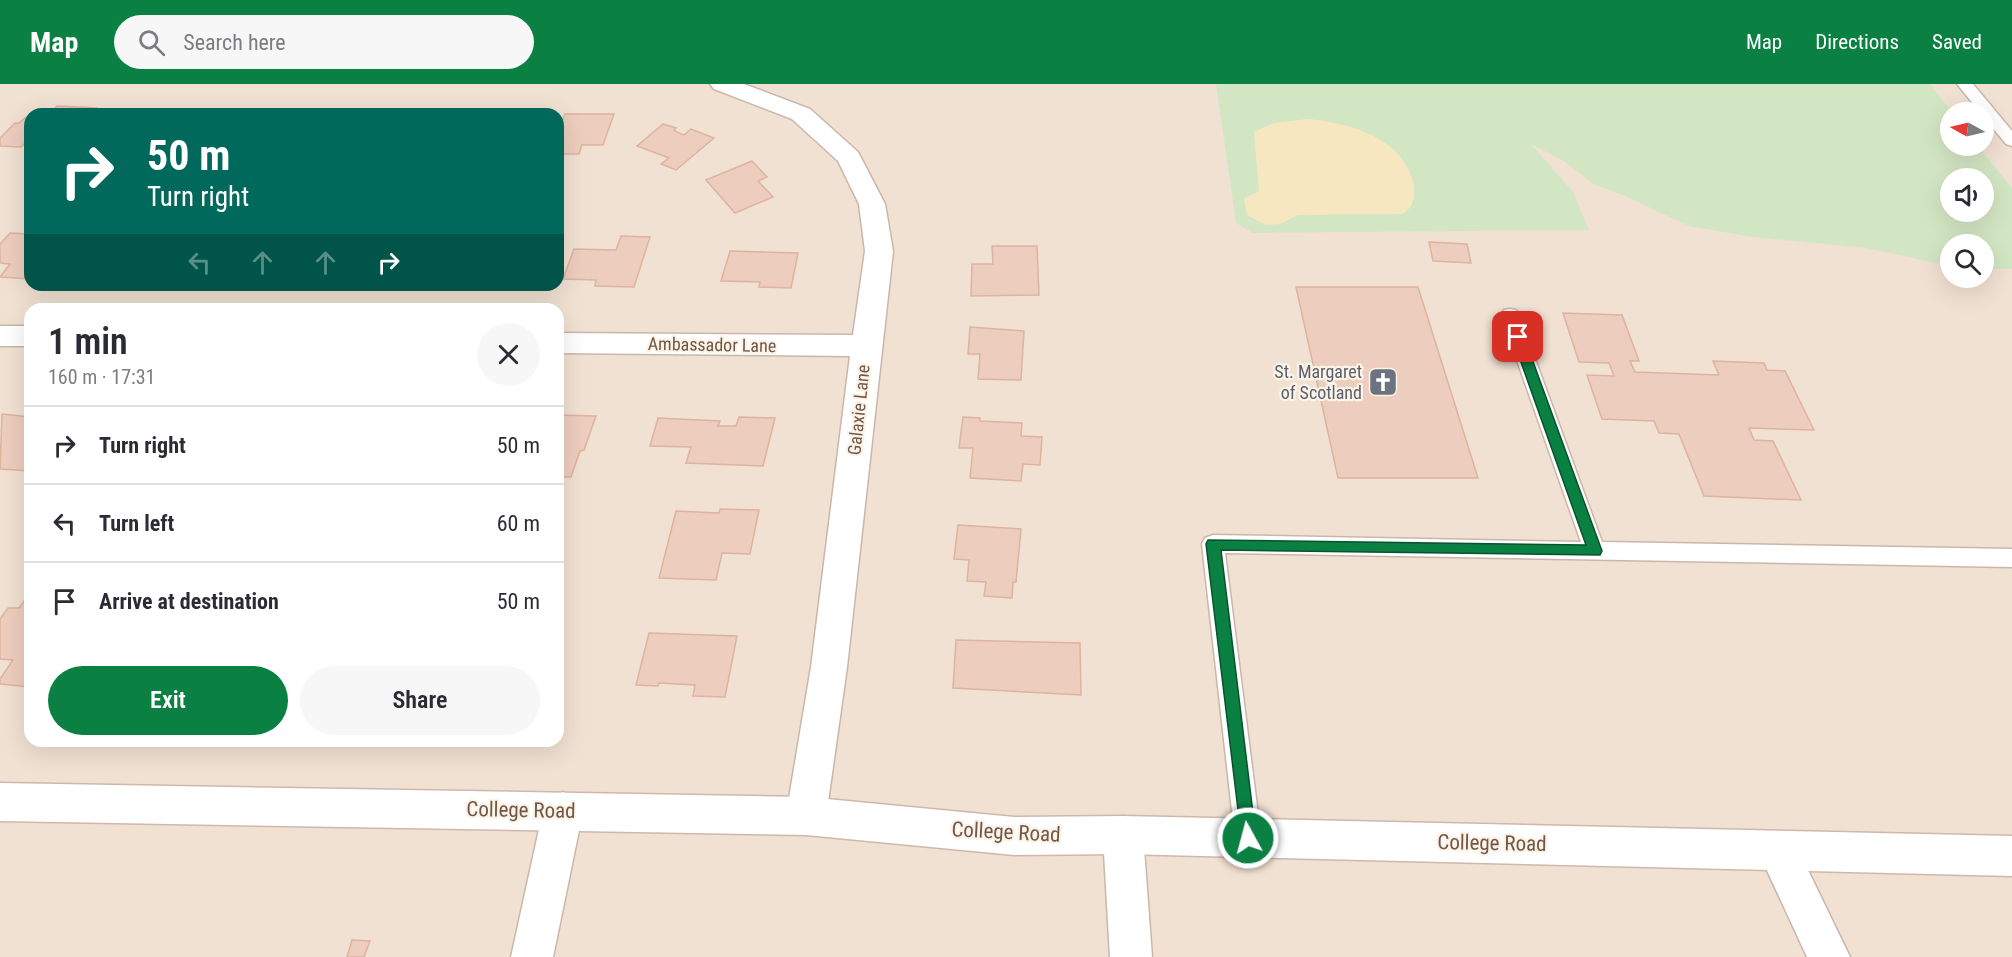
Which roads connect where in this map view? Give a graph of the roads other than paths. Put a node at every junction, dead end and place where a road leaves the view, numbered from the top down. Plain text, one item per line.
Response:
1 (722, 84) edge
2 (1965, 84) edge
3 (2012, 141) edge
4 (1510, 315) dead end
5 (0, 336) edge
6 (24, 336) edge
7 (564, 343) edge
8 (866, 346) junction
9 (1595, 551) junction
10 (2012, 558) edge
11 (0, 802) edge
12 (563, 811) junction
13 (806, 816) junction
14 (1123, 835) junction
15 (1248, 838) junction
16 (1778, 851) junction
17 (2012, 856) edge
18 (532, 957) edge
19 (1131, 957) edge
20 (1829, 957) edge

1 - 8 street, Galaxie Lane
2 - 3 lane
4 - 9 lane
5 - 6 street
7 - 8 street, Ambassador Lane
8 - 13 street, Galaxie Lane
9 - 10 lane
9 - 15 lane
11 - 12 street, College Road
12 - 13 street, College Road
12 - 18 street
13 - 14 street, College Road
14 - 15 street, College Road
14 - 19 street
15 - 16 street, College Road
16 - 17 street, College Road
16 - 20 street

